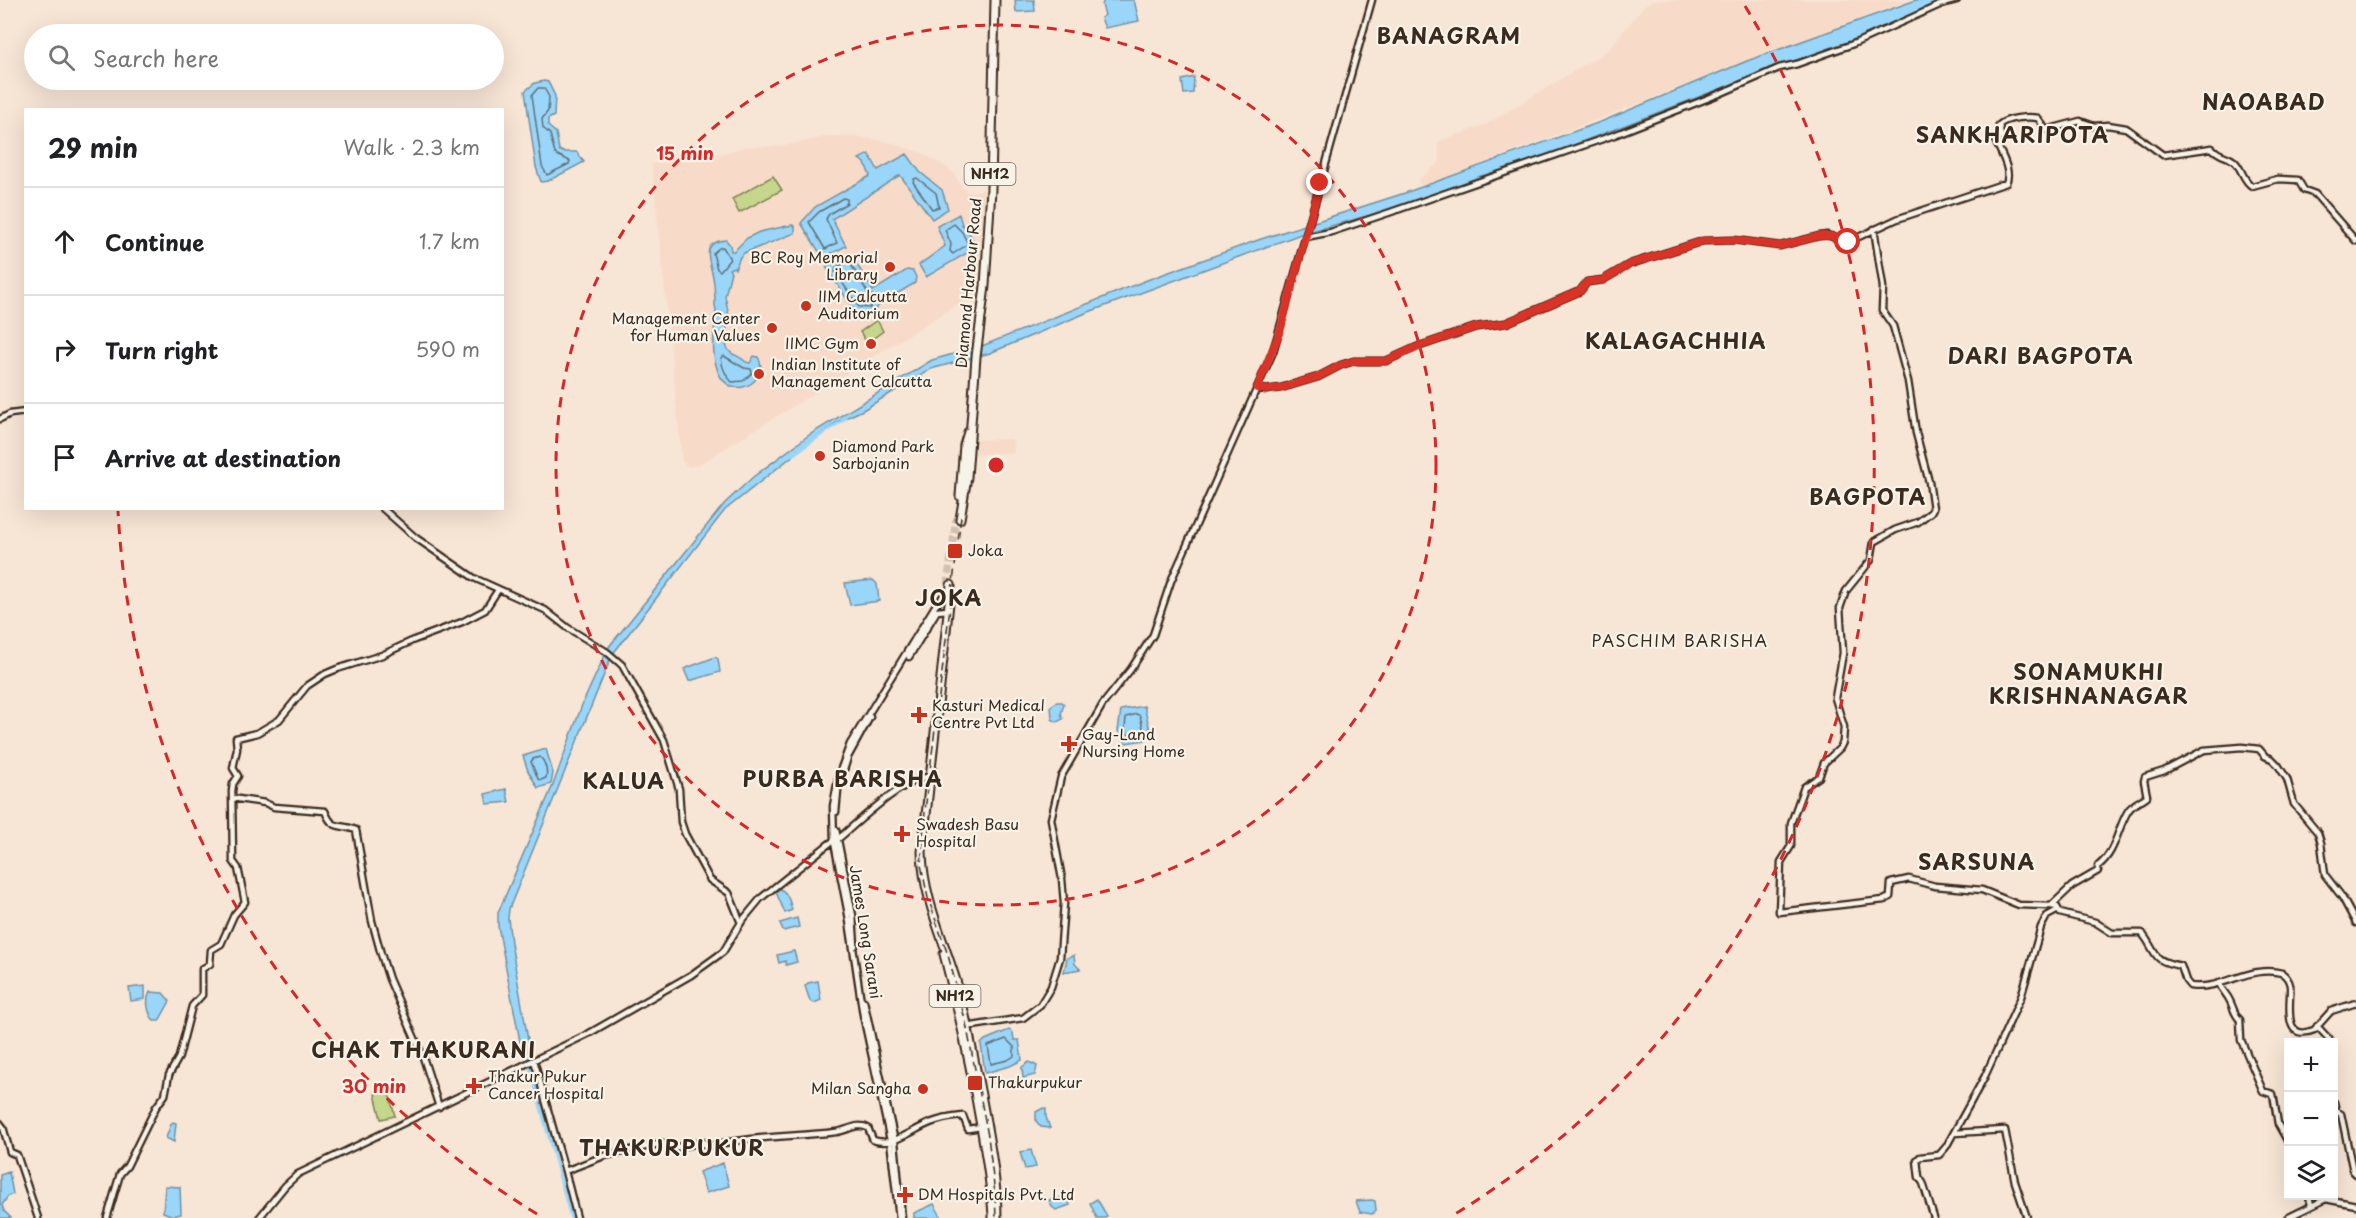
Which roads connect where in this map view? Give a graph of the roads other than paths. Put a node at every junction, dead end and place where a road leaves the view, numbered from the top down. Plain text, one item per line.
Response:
1 (995, 0) edge
2 (1372, 0) edge
3 (1957, 0) edge
4 (1874, 229) junction
5 (1306, 236) junction
6 (2356, 242) edge
7 (1257, 388) junction
8 (24, 412) edge
9 (0, 419) edge
10 (384, 510) edge
11 (958, 519) tunnel mouth
12 (949, 589) joint
13 (498, 590) junction
14 (946, 609) junction
15 (928, 777) junction
16 (232, 798) junction
17 (836, 841) junction
18 (2051, 906) junction
19 (2058, 910) junction
20 (741, 923) junction
21 (2356, 923) edge
22 (2219, 983) junction
23 (2356, 1003) edge
24 (2317, 1026) junction
25 (966, 1028) junction
26 (2328, 1038) edge
27 (530, 1062) junction
28 (439, 1107) junction
29 (981, 1112) junction
30 (2338, 1113) edge
31 (0, 1123) edge
32 (981, 1127) junction
33 (1954, 1133) junction
34 (2284, 1134) edge
35 (892, 1139) junction
36 (565, 1171) junction
37 (2356, 1174) edge
38 (2310, 1200) edge
39 (2312, 1204) junction
40 (2356, 1205) edge
41 (995, 1216) edge
42 (38, 1218) edge
43 (107, 1218) edge
44 (259, 1218) edge
45 (577, 1218) edge
46 (900, 1218) edge
47 (1934, 1218) edge
48 (2027, 1218) edge
49 (2287, 1218) edge

1 - 11 highway, Diamond Harbour Road / NH12
2 - 5 street
3 - 5 street
4 - 6 street
4 - 7 street
4 - 18 street
5 - 7 street
7 - 25 street
8 - 9 street
10 - 13 street
12 - 14 highway, NH12
12 - 17 street
13 - 16 street
13 - 20 street
14 - 15 highway, NH12
14 - 17 street, James Long Sarani
15 - 17 street
15 - 25 highway, NH12
16 - 28 street
16 - 43 street
17 - 20 street
17 - 35 street, James Long Sarani
18 - 19 street
18 - 21 street
19 - 22 street
19 - 33 street
20 - 27 street
22 - 24 street
22 - 34 street
23 - 24 street
24 - 26 street
25 - 29 highway, NH12
27 - 28 street
27 - 36 street
28 - 44 street
29 - 32 highway, NH12
29 - 41 highway, NH12
30 - 37 street
31 - 42 street
32 - 35 street
32 - 41 highway, NH12
33 - 47 street
33 - 48 street
35 - 36 street
35 - 46 street, James Long Sarani
36 - 45 street
38 - 39 street
39 - 40 street
39 - 49 street

